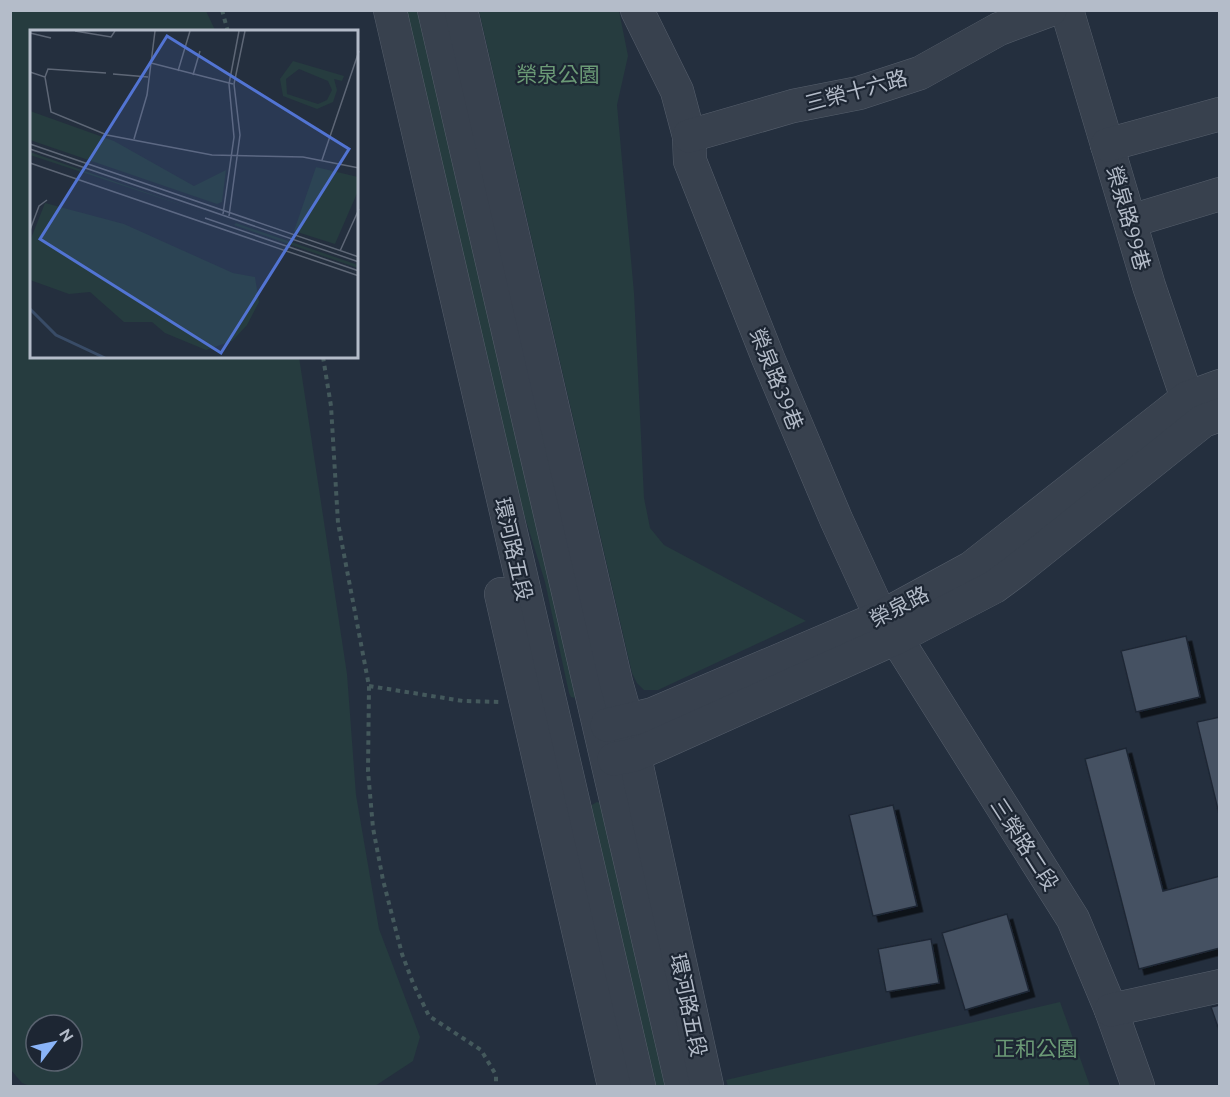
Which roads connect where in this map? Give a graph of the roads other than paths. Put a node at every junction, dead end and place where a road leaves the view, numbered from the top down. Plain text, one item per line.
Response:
1 (368, 10) edge
2 (390, 10) edge
3 (434, 10) edge
4 (461, 10) edge
5 (637, 10) edge
6 (1050, 10) edge
7 (1067, 10) edge
8 (994, 20) edge
9 (1220, 114) edge
10 (689, 136) junction
11 (1107, 145) junction
12 (1220, 194) edge
13 (1131, 221) junction
14 (1220, 386) edge
15 (1203, 411) edge
16 (888, 628) junction
17 (613, 724) junction
18 (546, 737) junction
19 (620, 758) junction
20 (554, 773) junction
21 (1220, 986) edge
22 (1111, 1010) junction
23 (614, 1086) edge
24 (639, 1086) edge
25 (682, 1086) edge
26 (707, 1086) edge
27 (1138, 1086) edge

1 - 18 street, 環河路五段
2 - 18 street, 環河路五段
3 - 17 street, 環河路五段
4 - 17 street, 環河路五段
5 - 10 street, 榮泉路39巷
6 - 8 street, 三榮十六路
7 - 11 street, 榮泉路99巷
8 - 10 street, 三榮十六路
9 - 11 street
10 - 16 street, 榮泉路39巷
11 - 13 street, 榮泉路99巷
12 - 13 street
13 - 15 street, 榮泉路99巷
14 - 15 street, 榮泉路
15 - 16 street, 榮泉路
16 - 17 street, 榮泉路
16 - 19 street, 榮泉路
16 - 22 street, 三榮路二段
17 - 18 street, 榮泉路
17 - 19 street, 環河路五段
18 - 20 street, 環河路五段
19 - 20 street, 榮泉路
19 - 25 street, 環河路五段
19 - 26 street, 環河路五段
20 - 23 street, 環河路五段
20 - 24 street, 環河路五段
21 - 22 street
22 - 27 street, 三榮路二段

